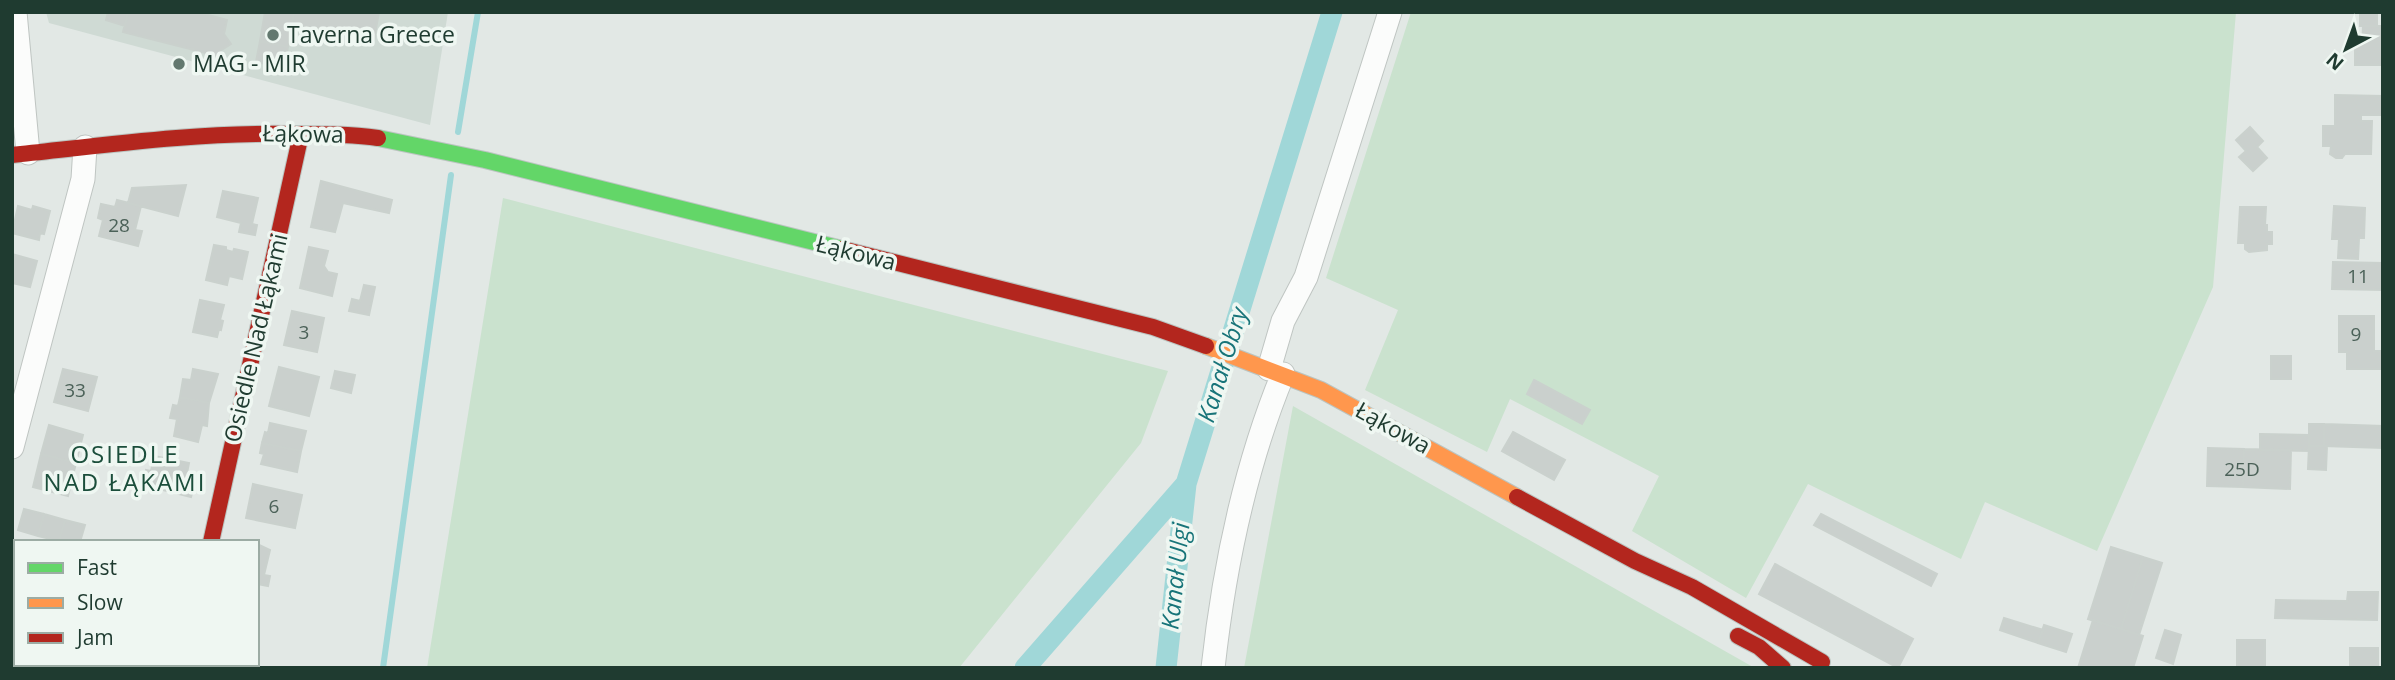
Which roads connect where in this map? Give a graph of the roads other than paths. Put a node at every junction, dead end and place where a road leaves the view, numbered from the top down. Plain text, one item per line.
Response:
1 (15, 12) edge
2 (1390, 12) edge
3 (301, 134) junction
4 (85, 147) junction
5 (20, 154) edge
6 (23, 367) edge
7 (1271, 369) junction
8 (12, 447) edge
9 (211, 540) edge
10 (1635, 561) junction
11 (1674, 596) dead end
12 (1727, 629) dead end
13 (1829, 665) edge
14 (1213, 668) edge
15 (1783, 668) edge
16 (1805, 668) edge

1 - 5 street, Łąkowa
2 - 7 street
3 - 4 street, Łąkowa
3 - 7 street, Łąkowa
3 - 9 street, Osiedle Nad Łąkami
4 - 5 street, Łąkowa
4 - 6 street
6 - 8 street
7 - 10 street, Łąkowa
7 - 14 street
10 - 11 street, Łąkowa
10 - 13 street, Łąkowa
12 - 15 street
13 - 16 street

